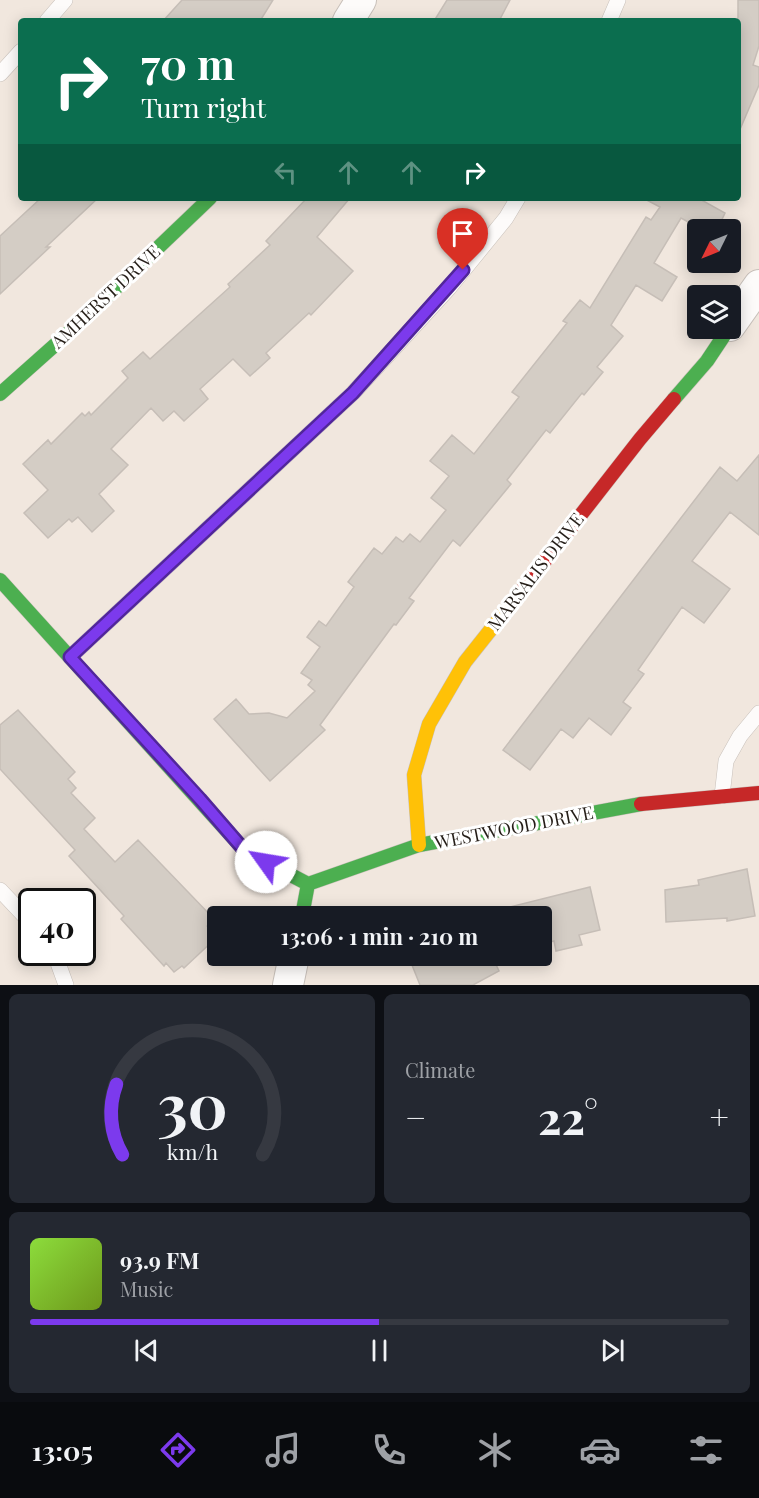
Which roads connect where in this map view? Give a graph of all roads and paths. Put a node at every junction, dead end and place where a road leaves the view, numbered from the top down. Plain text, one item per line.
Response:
1 (65, 0) edge
2 (361, 0) edge
3 (618, 0) edge
4 (50, 18) edge
5 (350, 18) edge
6 (610, 18) edge
7 (18, 54) edge
8 (0, 74) edge
9 (207, 201) edge
10 (516, 201) edge
11 (759, 285) edge
12 (741, 312) edge
13 (722, 339) edge
14 (0, 393) edge
15 (0, 580) edge
16 (70, 657) junction
17 (759, 712) edge
18 (759, 793) edge
19 (722, 796) junction
20 (419, 845) junction
21 (308, 884) junction
22 (0, 890) edge
23 (304, 906) edge
24 (18, 909) edge
25 (59, 966) edge
26 (292, 966) edge
27 (66, 985) edge
28 (288, 985) edge

1 - 4 lane
2 - 5 street
3 - 6 lane
7 - 8 lane
9 - 14 street, AMHERST DRIVE
10 - 16 lane
11 - 12 street, MARSALIS DRIVE
13 - 20 street, MARSALIS DRIVE
15 - 16 street
16 - 21 street
17 - 19 lane
18 - 19 street, WESTWOOD DRIVE
19 - 20 street, WESTWOOD DRIVE
20 - 21 street, WESTWOOD DRIVE
21 - 23 street
22 - 24 lane
25 - 27 lane
26 - 28 street

